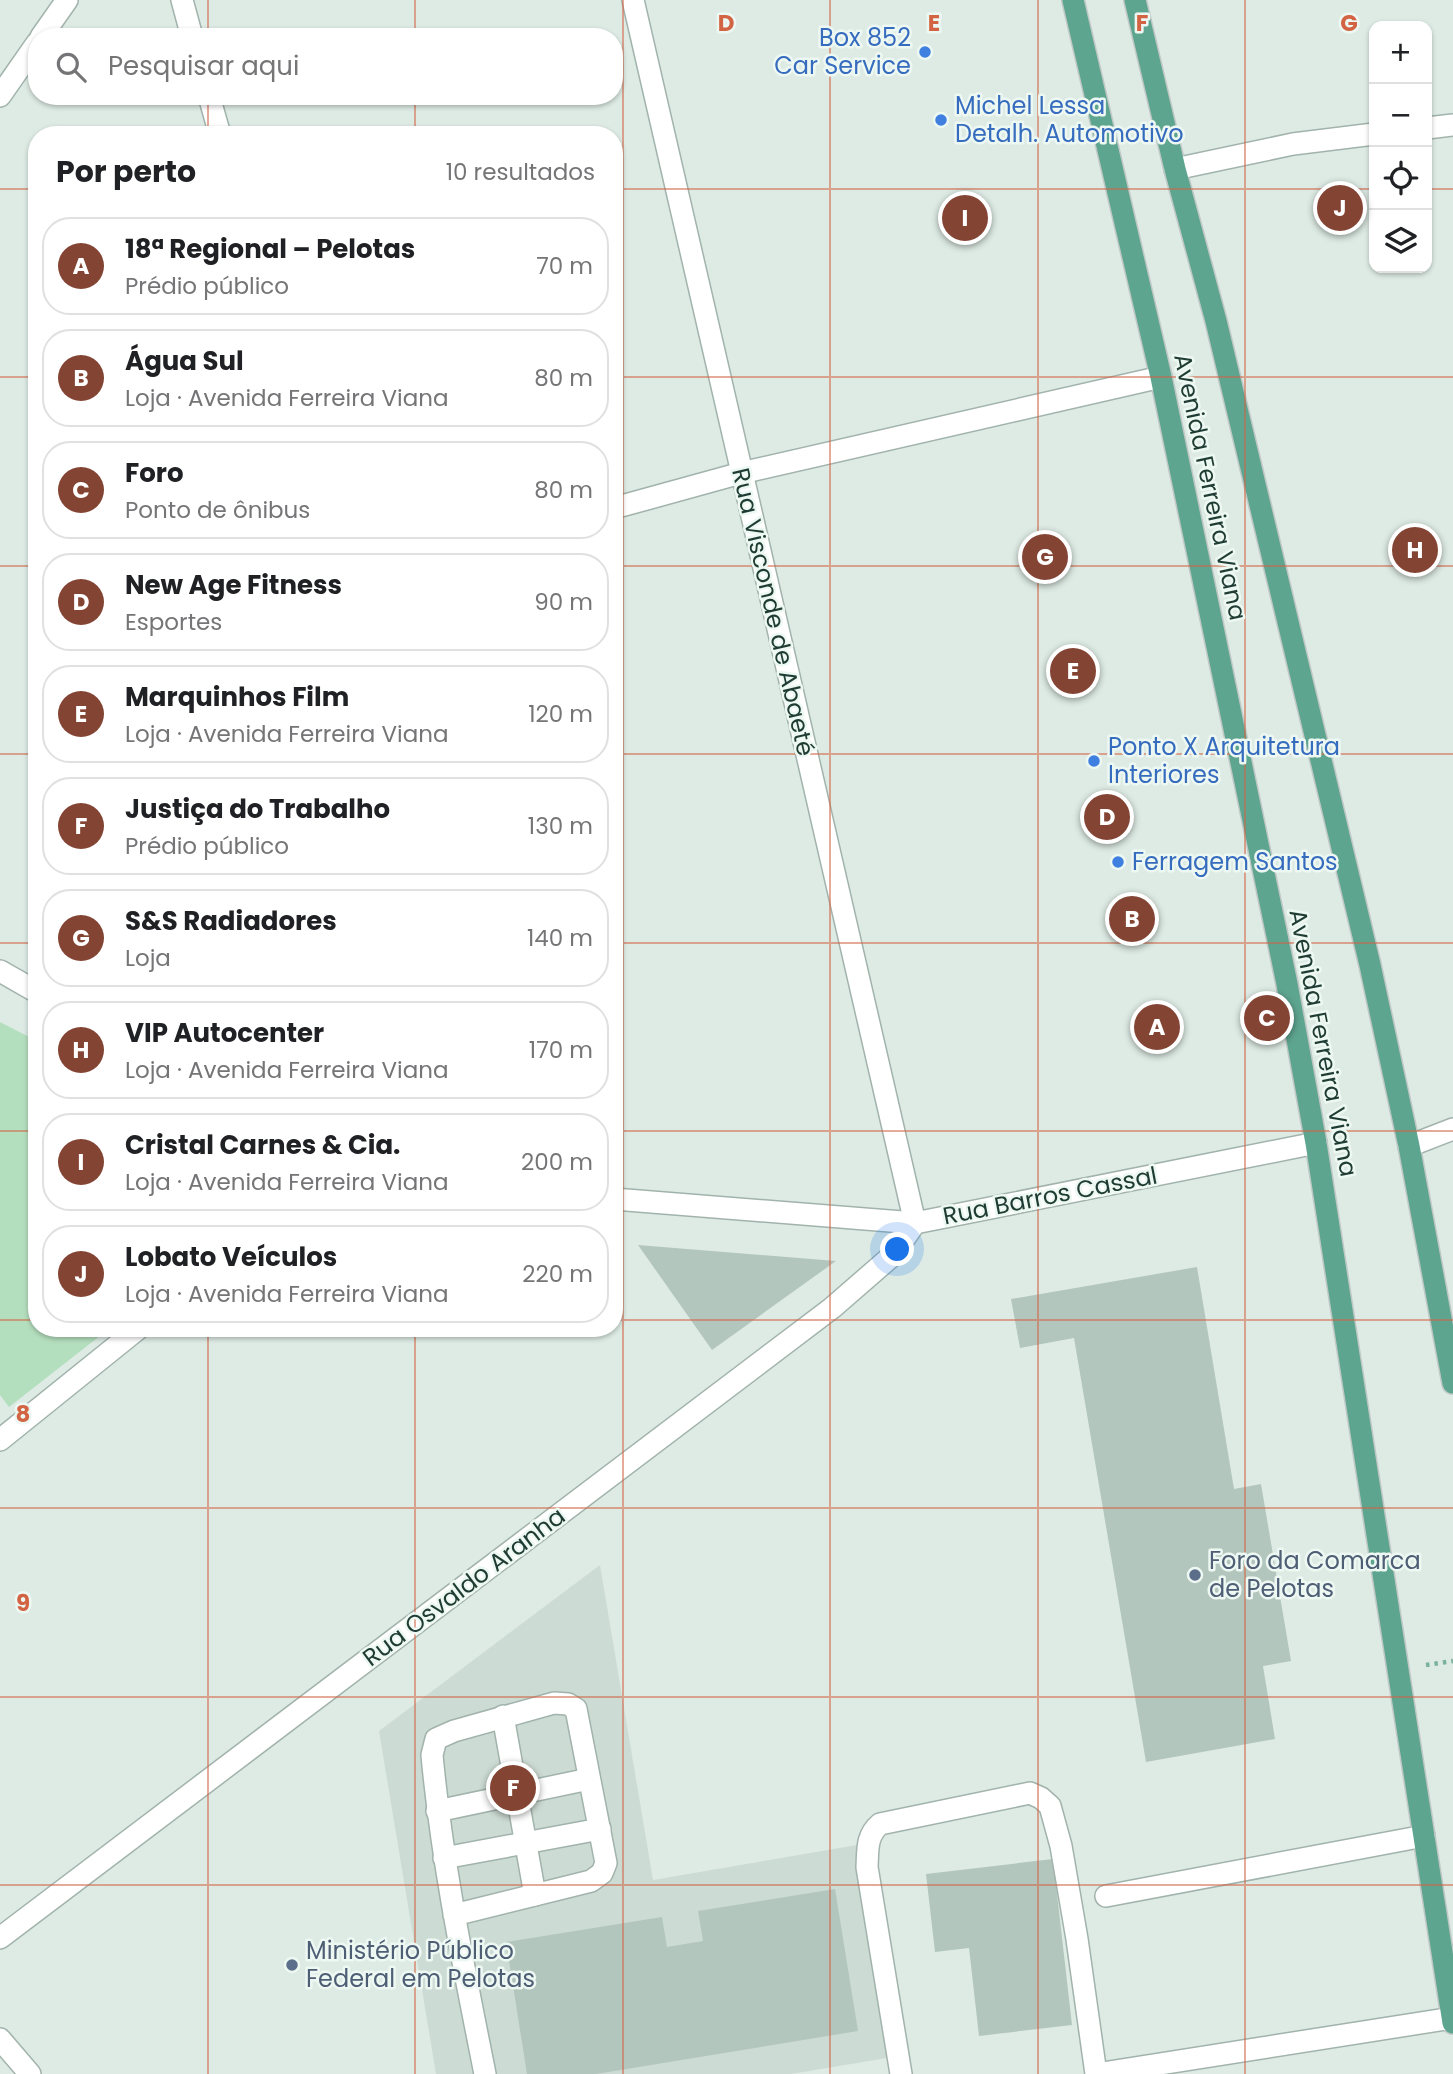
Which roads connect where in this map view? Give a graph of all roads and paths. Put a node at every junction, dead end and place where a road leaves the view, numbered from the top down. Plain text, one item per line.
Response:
1 (67, 0) edge
2 (182, 0) edge
3 (633, 0) edge
4 (1073, 0) edge
5 (1135, 0) edge
6 (47, 28) edge
7 (190, 28) edge
8 (28, 56) edge
9 (0, 96) edge
10 (212, 105) edge
11 (1453, 125) edge
12 (217, 126) edge
13 (1432, 127) edge
14 (1369, 135) edge
15 (1175, 169) junction
16 (1161, 377) junction
17 (741, 473) junction
18 (623, 506) edge
19 (0, 971) edge
20 (28, 987) edge
21 (1453, 1129) edge
22 (1316, 1143) junction
23 (1409, 1146) junction
24 (623, 1200) edge
25 (915, 1223) junction
26 (128, 1337) edge
27 (1453, 1383) edge
28 (0, 1440) edge
29 (503, 1716) junction
30 (589, 1779) junction
31 (517, 1794) junction
32 (437, 1811) junction
33 (600, 1829) junction
34 (1424, 1836) junction
35 (526, 1844) junction
36 (443, 1858) junction
37 (535, 1895) junction
38 (1106, 1896) dead end
39 (454, 1914) junction
40 (0, 1938) edge
41 (1453, 2020) edge
42 (0, 2039) edge
43 (30, 2074) edge
44 (485, 2074) edge
45 (901, 2074) edge
46 (1096, 2074) edge

1 - 6 street
2 - 7 street
3 - 17 street, Rua Visconde de Abaeté
4 - 16 main road, Avenida Ferreira Viana
5 - 15 main road, Avenida Ferreira Viana
8 - 9 street
10 - 12 street
11 - 13 street
14 - 15 street
15 - 23 main road, Avenida Ferreira Viana
16 - 17 street
16 - 22 main road, Avenida Ferreira Viana
17 - 18 street
17 - 25 street, Rua Visconde de Abaeté
19 - 20 street
21 - 23 street
22 - 25 street, Rua Barros Cassal
22 - 34 main road, Avenida Ferreira Viana
23 - 27 main road, Avenida Ferreira Viana
24 - 25 street, Rua Barros Cassal
25 - 40 street, Rua Osvaldo Aranha
26 - 28 street
29 - 30 street
29 - 31 street
29 - 32 street
30 - 31 street
30 - 33 street
31 - 32 street
31 - 35 street
32 - 36 street
33 - 35 street
33 - 37 street
34 - 38 street
34 - 41 main road, Avenida Ferreira Viana
35 - 36 street
35 - 37 street
36 - 39 street
37 - 39 street
39 - 44 street
41 - 46 street
42 - 43 street
45 - 46 street

